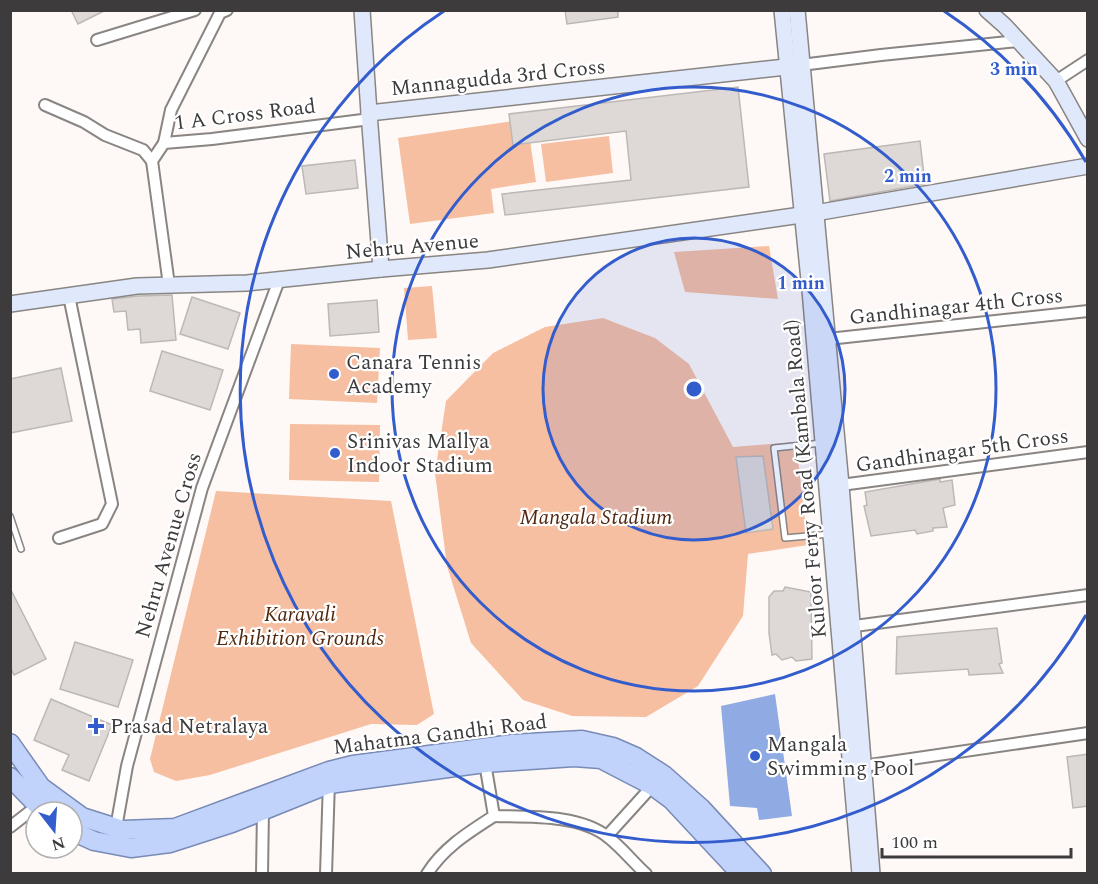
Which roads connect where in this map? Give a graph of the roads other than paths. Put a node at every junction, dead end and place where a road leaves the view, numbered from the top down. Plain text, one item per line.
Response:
1 (195, 10) edge
2 (362, 10) edge
3 (782, 10) edge
4 (797, 10) edge
5 (987, 10) edge
6 (220, 11) edge
7 (97, 40) dead end
8 (1018, 41) junction
9 (1088, 60) edge
10 (794, 66) junction
11 (1056, 81) junction
12 (45, 105) dead end
13 (369, 116) junction
14 (1088, 139) edge
15 (164, 143) junction
16 (152, 161) junction
17 (1088, 166) edge
18 (809, 214) junction
19 (381, 269) junction
20 (279, 280) junction
21 (169, 285) junction
22 (69, 296) junction
23 (10, 304) edge
24 (1088, 311) edge
25 (828, 339) junction
26 (823, 443) junction
27 (1088, 452) edge
28 (841, 486) junction
29 (10, 516) edge
30 (830, 534) junction
31 (59, 538) dead end
32 (21, 549) dead end
33 (1088, 595) edge
34 (845, 627) junction
35 (1088, 733) edge
36 (10, 743) edge
37 (486, 763) junction
38 (863, 766) junction
39 (10, 777) edge
40 (329, 777) junction
41 (658, 780) junction
42 (32, 800) edge
43 (263, 810) junction
44 (494, 816) junction
45 (24, 819) edge
46 (10, 827) edge
47 (116, 828) junction
48 (84, 836) edge
49 (607, 836) junction
50 (262, 873) edge
51 (326, 873) edge
52 (427, 873) edge
53 (646, 873) edge
54 (739, 873) edge
55 (762, 873) edge
56 (860, 873) edge
57 (872, 873) edge

1 - 7 street
2 - 13 street
3 - 10 street, Kuloor Ferry Road (Kambala Road)
4 - 10 street, Kuloor Ferry Road (Kambala Road)
5 - 8 street
6 - 15 street
8 - 10 street
8 - 11 street
9 - 11 street
10 - 13 street, Mannagudda 3rd Cross
10 - 18 street, Kuloor Ferry Road (Kambala Road)
11 - 14 street
12 - 16 street
13 - 15 street, 1 A Cross Road
13 - 19 street, Mannagudda 3rd Cross
15 - 16 street, 1 A Cross Road
16 - 21 street
17 - 18 street, Nehru Avenue
18 - 19 street, Nehru Avenue
18 - 25 street, Kuloor Ferry Road (Kambala Road)
18 - 26 street, Kuloor Ferry Road (Kambala Road)
19 - 20 street, Nehru Avenue
20 - 21 street, Nehru Avenue
20 - 47 street, Nehru Avenue Cross
21 - 22 street, Nehru Avenue
22 - 23 street, Nehru Avenue
22 - 31 street
24 - 25 street, Gandhinagar 4th Cross
25 - 28 street, Kuloor Ferry Road (Kambala Road)
26 - 30 street, Kuloor Ferry Road (Kambala Road)
26 - 30 lane
27 - 28 street, Gandhinagar 5th Cross
28 - 34 street, Kuloor Ferry Road (Kambala Road)
29 - 32 lane
30 - 34 street, Kuloor Ferry Road (Kambala Road)
33 - 34 street
34 - 38 street, Kuloor Ferry Road (Kambala Road)
34 - 56 street, Kuloor Ferry Road (Kambala Road)
35 - 38 street
36 - 47 main road, Mahatma Gandhi Road
37 - 40 main road, Mahatma Gandhi Road
37 - 41 main road, Mahatma Gandhi Road
37 - 44 street
38 - 57 street, Kuloor Ferry Road (Kambala Road)
39 - 42 main road
40 - 41 main road, Mahatma Gandhi Road
40 - 43 main road, Mahatma Gandhi Road
40 - 47 main road, Mahatma Gandhi Road
40 - 51 street
41 - 49 street
41 - 54 main road, Mahatma Gandhi Road
41 - 55 main road, Mahatma Gandhi Road
43 - 48 main road, Mahatma Gandhi Road
43 - 50 street
44 - 49 street
44 - 52 street
45 - 46 street
49 - 53 street

